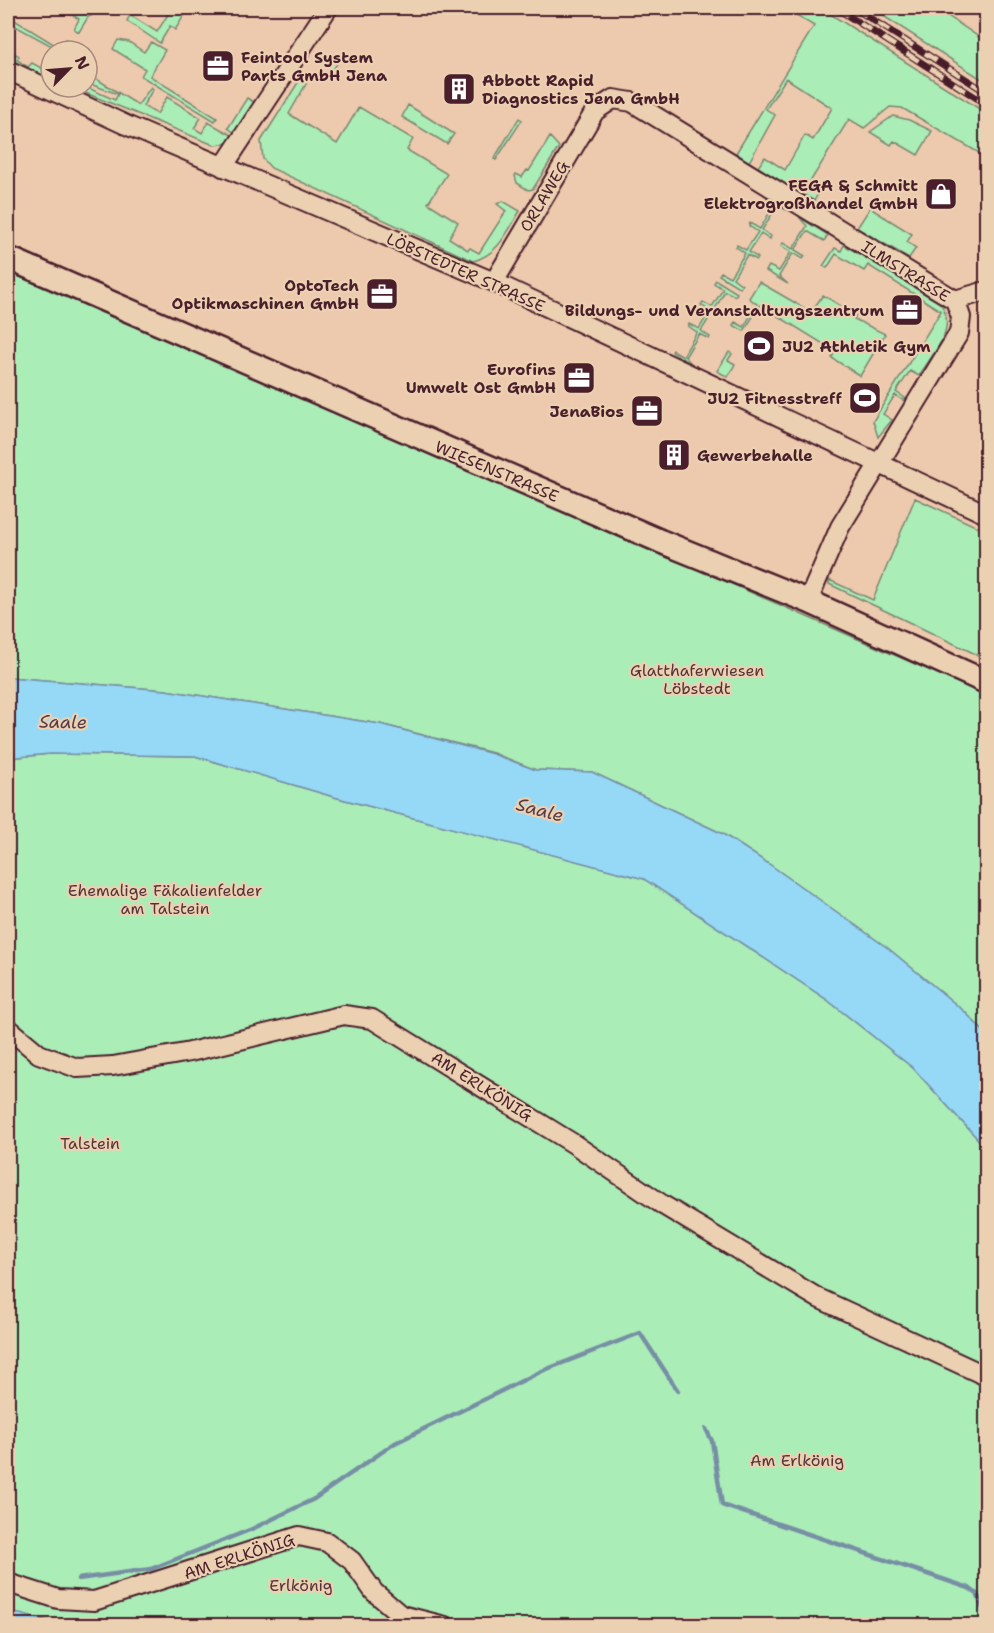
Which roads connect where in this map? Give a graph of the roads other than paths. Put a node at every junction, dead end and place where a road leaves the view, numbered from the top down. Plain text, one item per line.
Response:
1 (328, 8) edge
2 (8, 70) edge
3 (595, 111) joint
4 (223, 167) junction
5 (8, 258) edge
6 (494, 282) junction
7 (987, 291) edge
8 (955, 300) junction
9 (879, 465) junction
10 (987, 514) edge
11 (808, 601) junction
12 (987, 682) edge
13 (8, 1028) edge
14 (987, 1377) edge
15 (8, 1583) edge
16 (445, 1626) edge

1 - 4 street
2 - 4 street, LÖBSTEDTER STRASSE
3 - 6 street, ORLAWEG
3 - 8 street, ILMSTRASSE
4 - 6 street, LÖBSTEDTER STRASSE
5 - 11 street, WIESENSTRASSE
6 - 9 street, LÖBSTEDTER STRASSE
7 - 8 street
8 - 9 street, ILMSTRASSE
9 - 10 street, LÖBSTEDTER STRASSE
9 - 11 street, ILMSTRASSE
11 - 12 street, WIESENSTRASSE
13 - 14 street, AM ERLKÖNIG
15 - 16 street, AM ERLKÖNIG

